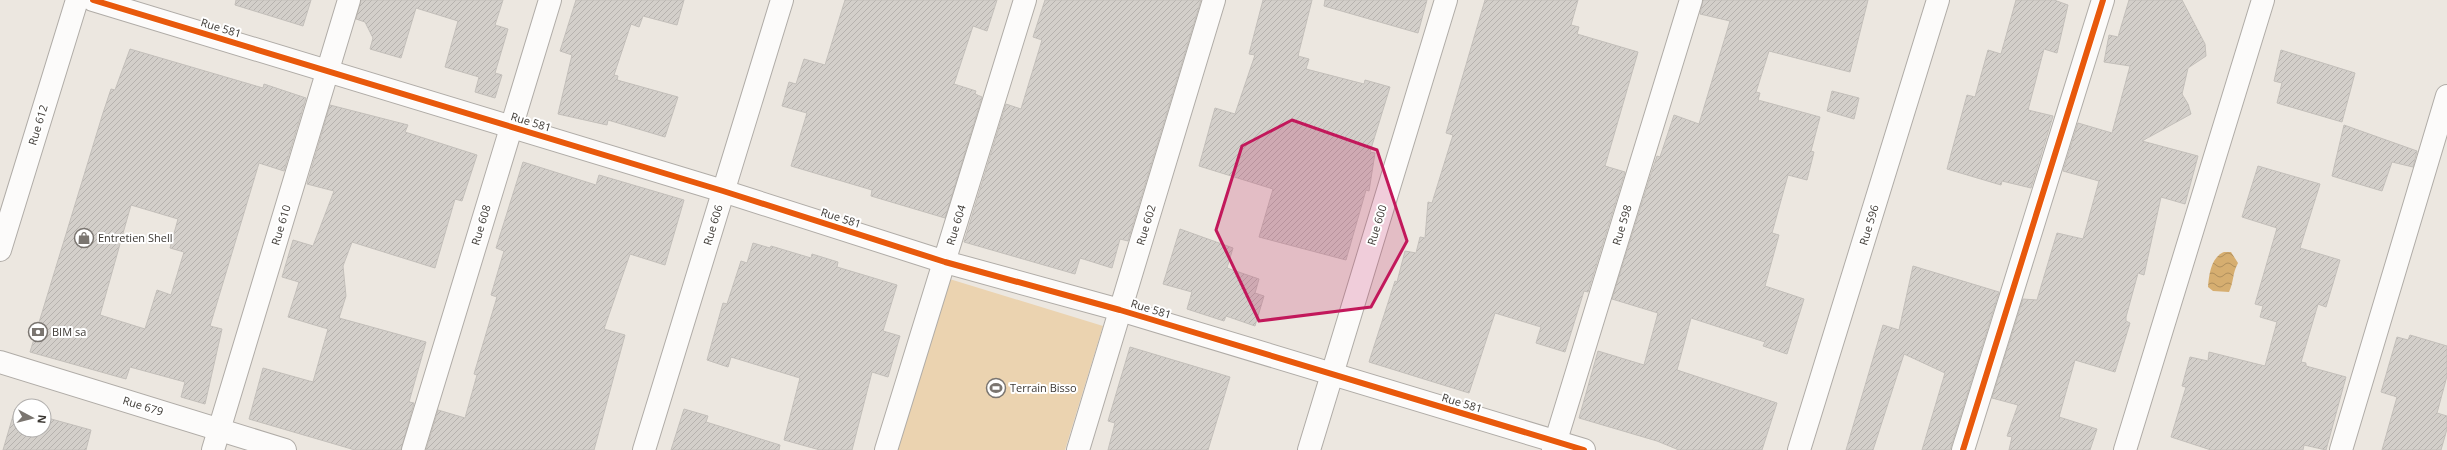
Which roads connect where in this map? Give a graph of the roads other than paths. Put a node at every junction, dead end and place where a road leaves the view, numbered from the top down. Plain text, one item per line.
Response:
1 (77, 0) edge
2 (93, 0) edge
3 (349, 0) edge
4 (550, 0) edge
5 (782, 0) edge
6 (1025, 0) edge
7 (1214, 0) edge
8 (1446, 0) edge
9 (1691, 0) edge
10 (1938, 0) edge
11 (2103, 0) edge
12 (2263, 0) edge
13 (327, 71) junction
14 (2447, 96) edge
15 (511, 126) junction
16 (723, 190) junction
17 (0, 250) edge
18 (945, 262) junction
19 (1120, 310) junction
20 (0, 362) edge
21 (1332, 374) junction
22 (216, 440) edge
23 (1554, 446) edge
24 (285, 450) edge
25 (413, 450) edge
26 (644, 450) edge
27 (886, 450) edge
28 (1078, 450) edge
29 (1309, 450) edge
30 (1584, 450) edge
31 (1799, 450) edge
32 (1963, 450) edge
33 (2125, 450) edge
34 (2341, 450) edge

1 - 17 street, Rue 612
2 - 13 street, Rue 581
3 - 13 street, Rue 610
4 - 15 street, Rue 608
5 - 16 street, Rue 606
6 - 18 street, Rue 604
7 - 19 street, Rue 602
8 - 21 street, Rue 600
9 - 23 street, Rue 598
10 - 31 street, Rue 596
11 - 32 street
12 - 33 street
13 - 15 street, Rue 581
13 - 22 street, Rue 610
14 - 34 street
15 - 16 street, Rue 581
15 - 25 street, Rue 608
16 - 18 street, Rue 581
16 - 26 street, Rue 606
18 - 19 street, Rue 581
18 - 27 street, Rue 604
19 - 21 street, Rue 581
19 - 28 street, Rue 602
20 - 22 street, Rue 679
21 - 23 street, Rue 581
21 - 29 street, Rue 600
22 - 24 street, Rue 679
23 - 30 street, Rue 581

